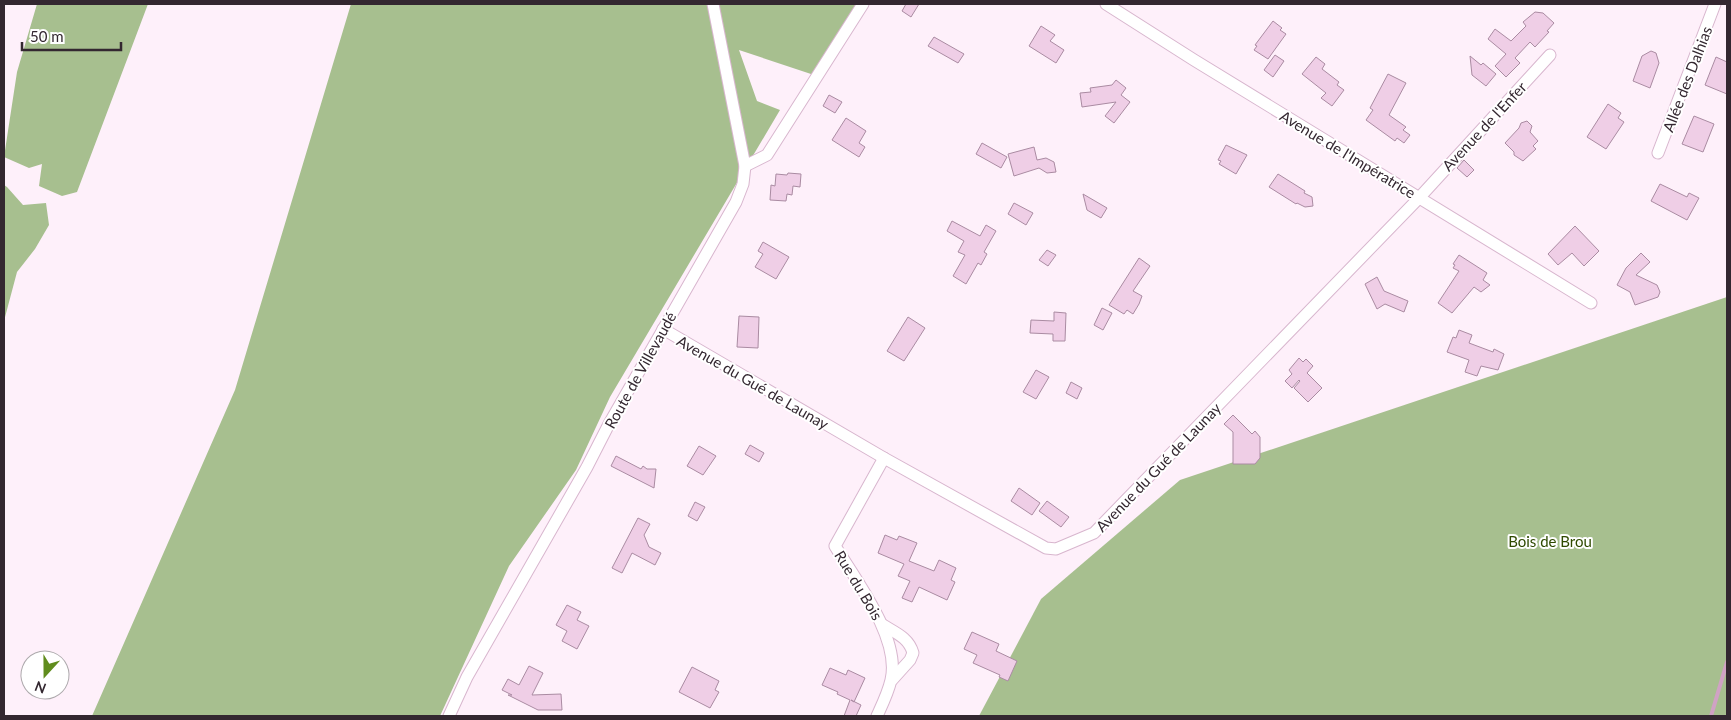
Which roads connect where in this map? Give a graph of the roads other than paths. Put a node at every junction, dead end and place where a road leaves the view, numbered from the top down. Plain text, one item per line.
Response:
1 (713, 4) edge
2 (863, 4) edge
3 (1108, 4) edge
4 (1715, 4) edge
5 (1550, 55) dead end
6 (1658, 153) dead end
7 (745, 166) junction
8 (1419, 198) junction
9 (1591, 303) dead end
10 (663, 329) junction
11 (884, 458) junction
12 (883, 625) junction
13 (892, 680) junction
14 (449, 716) edge
15 (877, 716) edge

1 - 7 street, Route de Villevaudé
2 - 7 street
3 - 8 street, Avenue de l'Impératrice
4 - 6 street, Allée des Dalhias
5 - 8 street, Avenue de l'Enfer
7 - 10 street, Route de Villevaudé
8 - 9 street, Avenue de l'Impératrice
8 - 11 street, Avenue du Gué de Launay
10 - 11 street, Avenue du Gué de Launay
10 - 14 street, Route de Villevaudé
11 - 12 street, Rue du Bois
12 - 13 street, Rue du Bois
12 - 13 street, Rue du Bois
13 - 15 street, Rue du Bois

